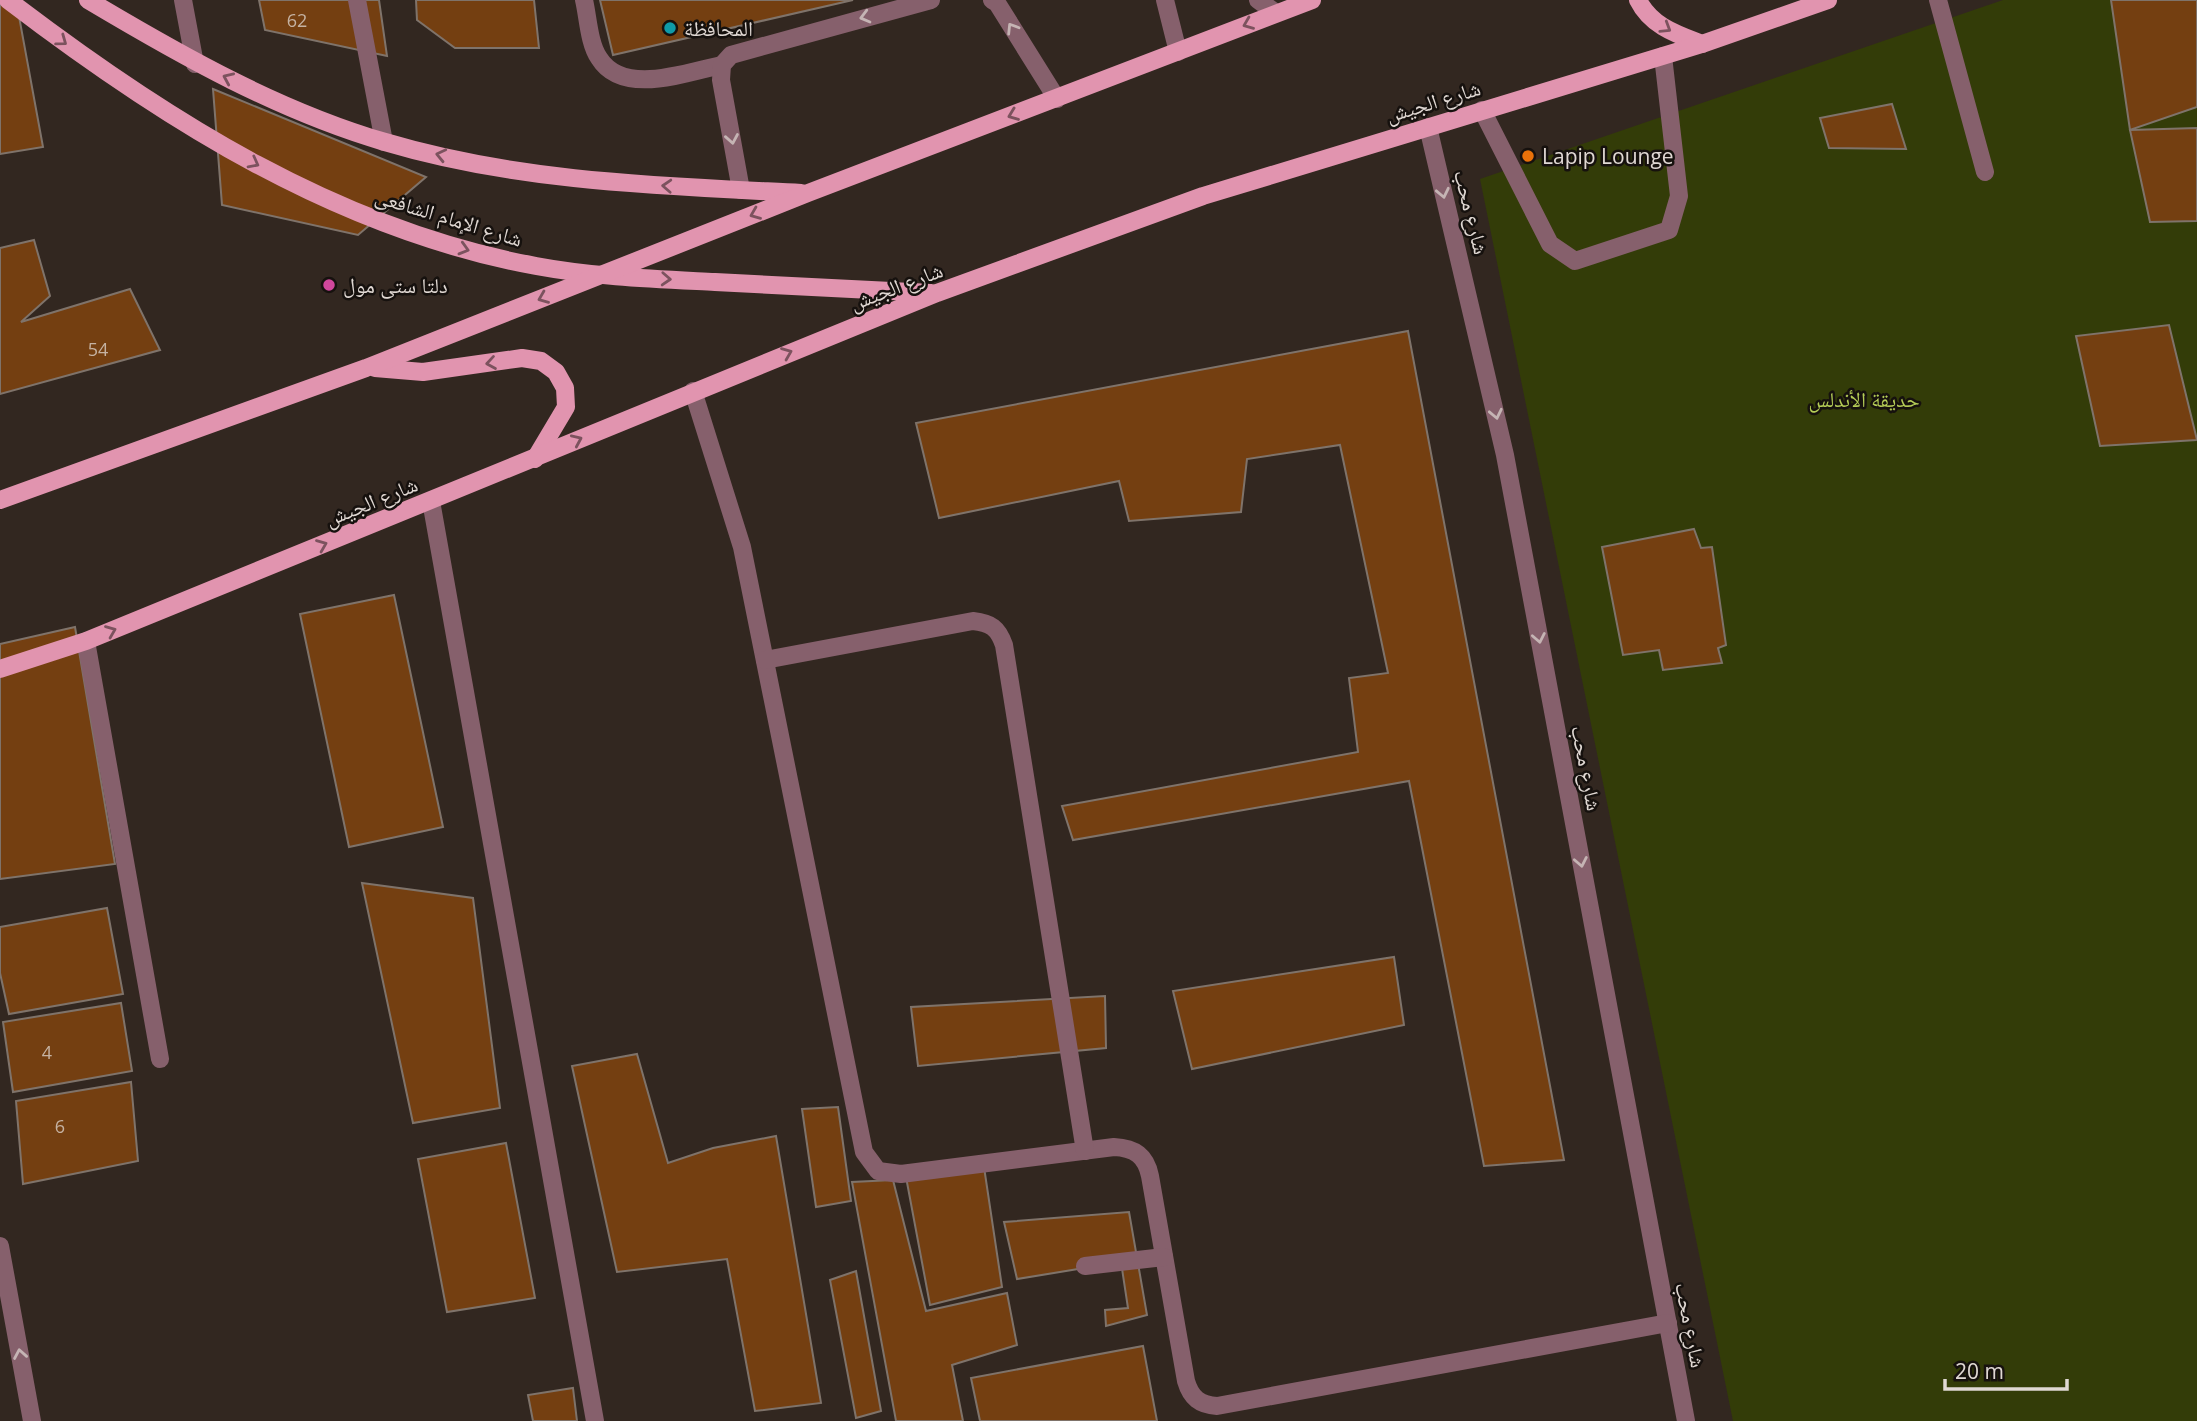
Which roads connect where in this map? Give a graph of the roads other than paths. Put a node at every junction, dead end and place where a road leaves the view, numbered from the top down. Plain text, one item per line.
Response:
1 (8, 0) edge
2 (88, 0) edge
3 (183, 0) edge
4 (357, 0) edge
5 (584, 0) edge
6 (931, 0) edge
7 (992, 0) edge
8 (1165, 0) edge
9 (1258, 0) edge
10 (1311, 0) edge
11 (1638, 0) edge
12 (1828, 0) edge
13 (1938, 0) edge
14 (1276, 13) junction
15 (1702, 44) junction
16 (1178, 52) junction
17 (1663, 56) junction
18 (195, 64) junction
19 (722, 65) junction
20 (1058, 99) junction
21 (1482, 110) junction
22 (1428, 127) junction
23 (384, 142) junction
24 (1985, 172) dead end
25 (741, 190) junction
26 (808, 193) junction
27 (598, 276) junction
28 (937, 293) junction
29 (366, 368) junction
30 (693, 391) junction
31 (535, 459) junction
32 (0, 500) edge
33 (431, 501) junction
34 (86, 641) junction
35 (765, 660) junction
36 (0, 669) edge
37 (160, 1059) dead end
38 (1085, 1151) junction
39 (0, 1246) edge
40 (1164, 1256) junction
41 (1085, 1266) dead end
42 (1668, 1323) junction
43 (32, 1421) edge
44 (595, 1421) edge
45 (1686, 1421) edge

1 -> 27 main road, شارع الإمام الشافعى
2 - 18 main road
3 - 18 street
4 - 23 street
5 - 19 street
6 -> 19 street
20 -> 7 street
8 - 16 street
9 - 14 street
10 - 14 main road
11 -> 15 main road
12 - 15 main road, شارع الجيش
13 - 24 street
14 -> 16 main road
15 - 17 main road, شارع الجيش
16 - 20 main road
17 - 21 main road, شارع الجيش
17 - 21 street
23 -> 18 main road
19 -> 25 street
20 -> 26 main road
21 - 22 main road, شارع الجيش
22 - 28 main road, شارع الجيش
22 -> 42 street, شارع محب
25 -> 23 main road
25 - 26 main road
26 -> 27 main road
27 -> 28 main road, شارع الإمام الشافعى
27 -> 29 main road
30 -> 28 main road, شارع الجيش
31 -> 29 main road
29 - 32 main road
31 -> 30 main road, شارع الجيش
30 - 35 street
31 - 33 main road, شارع الجيش
34 -> 33 main road, شارع الجيش
33 - 44 street
34 - 36 main road, شارع الجيش
34 - 37 street
35 - 38 street
35 - 38 street
38 - 40 street
43 -> 39 street
40 - 41 street
40 - 42 street
42 - 45 street, شارع محب

